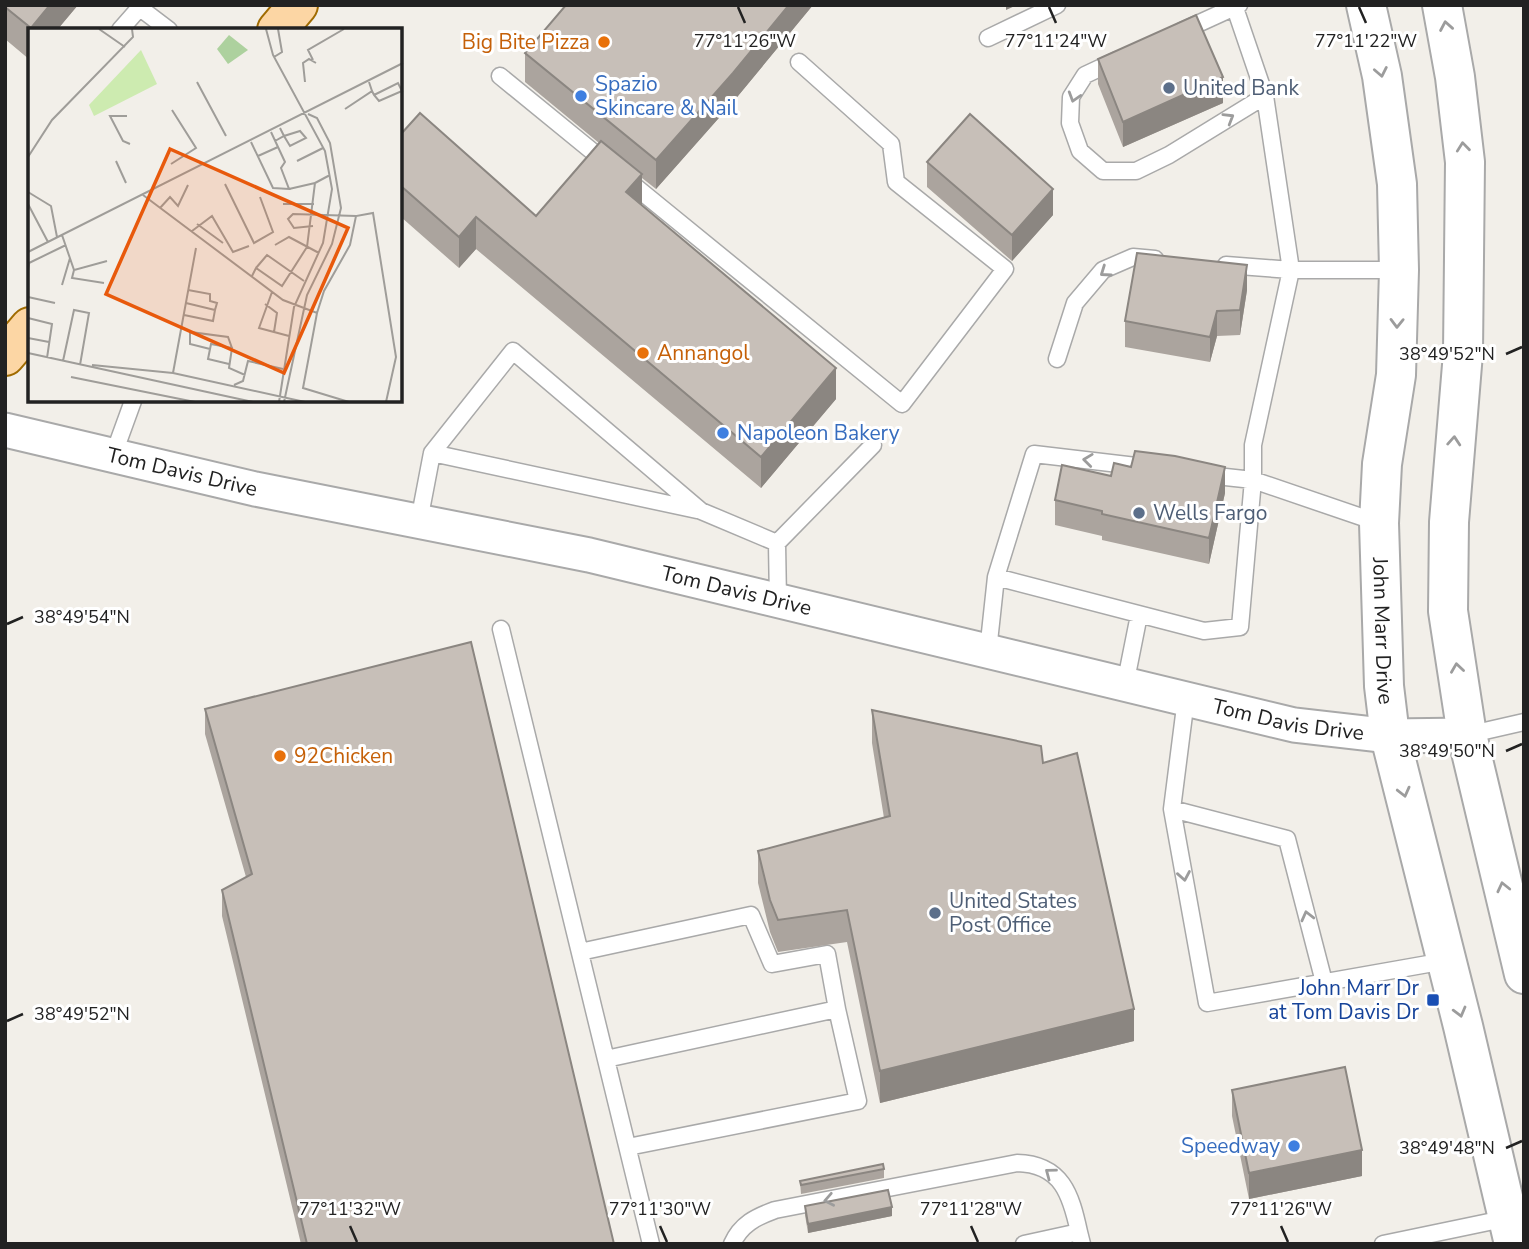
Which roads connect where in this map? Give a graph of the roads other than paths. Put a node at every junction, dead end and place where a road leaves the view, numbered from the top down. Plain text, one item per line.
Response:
1 (298, 5) edge
2 (1057, 5) edge
3 (1366, 5) edge
4 (1442, 5) edge
5 (1236, 6) edge
6 (141, 7) edge
7 (122, 28) edge
8 (167, 28) edge
9 (279, 28) edge
10 (1172, 35) edge
11 (988, 38) dead end
12 (1135, 52) edge
13 (799, 61) dead end
14 (500, 75) dead end
15 (1265, 96) junction
16 (1171, 261) edge
17 (1211, 264) edge
18 (1291, 270) junction
19 (1399, 270) junction
20 (28, 329) edge
21 (5, 356) edge
22 (1057, 359) dead end
23 (132, 402) edge
24 (5, 430) edge
25 (873, 445) dead end
26 (432, 453) junction
27 (113, 456) junction
28 (1253, 480) junction
29 (701, 511) junction
30 (419, 521) junction
31 (1379, 523) junction
32 (777, 543) junction
33 (996, 577) junction
34 (778, 601) junction
35 (1139, 615) junction
36 (501, 629) dead end
37 (988, 651) junction
38 (1125, 685) junction
39 (1186, 699) junction
40 (1524, 722) edge
41 (1467, 735) junction
42 (1390, 736) junction
43 (1172, 809) junction
44 (580, 952) junction
45 (1445, 961) junction
46 (1524, 974) edge
47 (1324, 982) junction
48 (837, 1009) junction
49 (606, 1059) junction
50 (628, 1147) junction
51 (1511, 1231) edge
52 (1081, 1238) edge
53 (651, 1244) edge
54 (732, 1244) edge
55 (1024, 1244) edge
56 (1383, 1244) edge

1 - 9 main road
2 - 11 lane
3 -> 19 street, John Marr Drive
41 -> 4 street
5 - 10 lane
5 - 15 lane
6 - 7 lane
6 - 8 lane
12 -> 15 lane
13 - 14 lane
15 - 18 lane
16 -> 22 lane
17 - 18 lane
18 - 19 lane
18 - 28 lane
19 -> 31 street, John Marr Drive
20 - 21 main road
23 - 27 lane
24 - 27 street, Tom Davis Drive
25 - 32 lane
26 - 29 lane
26 - 29 lane
26 - 30 lane
27 - 30 street, Tom Davis Drive
28 - 31 lane
28 -> 33 lane
28 - 35 lane
29 - 32 lane
30 - 34 street, Tom Davis Drive
31 - 42 street, John Marr Drive
32 - 34 lane
33 - 35 lane
33 - 37 lane
34 - 37 street, Tom Davis Drive
35 - 38 lane
36 - 44 lane
37 - 38 street, Tom Davis Drive
38 - 39 street, Tom Davis Drive
39 - 42 street, Tom Davis Drive
39 - 43 lane
40 - 41 lane
41 - 42 street, Tom Davis Drive
46 -> 41 street
42 -> 45 street, John Marr Drive
47 -> 43 lane
43 -> 47 lane
44 - 48 lane
44 - 49 lane
45 - 47 lane
45 -> 51 street, John Marr Drive
48 - 49 lane
48 - 50 lane
49 - 50 lane
50 - 53 lane
51 - 56 lane
52 -> 54 lane
52 - 55 lane

